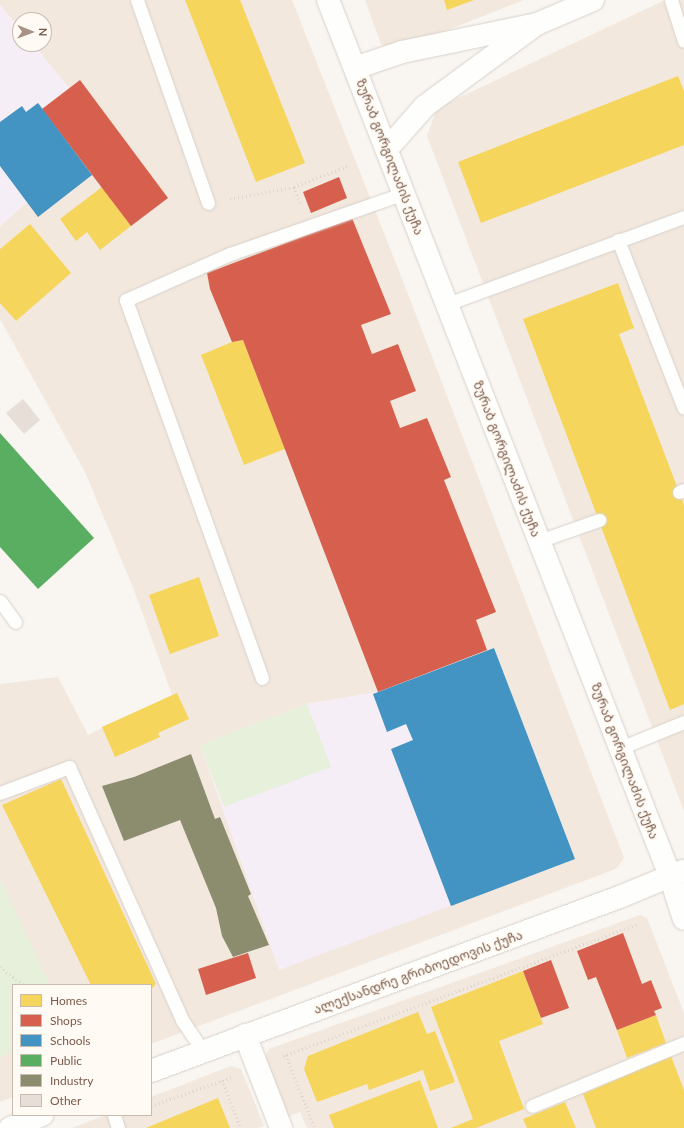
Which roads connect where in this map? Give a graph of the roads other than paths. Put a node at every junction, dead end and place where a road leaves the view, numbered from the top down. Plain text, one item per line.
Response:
1 (136, 0) edge
2 (328, 0) edge
3 (593, 0) edge
4 (671, 0) edge
5 (537, 24) junction
6 (684, 41) edge
7 (355, 68) junction
8 (386, 150) junction
9 (404, 193) junction
10 (208, 203) road end
11 (684, 217) edge
12 (618, 240) junction
13 (447, 304) junction
14 (684, 408) edge
15 (599, 520) dead end
16 (539, 541) junction
17 (0, 602) edge
18 (15, 622) dead end
19 (262, 678) dead end
20 (684, 722) edge
21 (620, 748) junction
22 (0, 793) edge
23 (677, 874) edge
24 (684, 919) edge
25 (244, 1035) junction
26 (684, 1043) edge
27 (203, 1051) junction
28 (152, 1071) edge
29 (532, 1106) dead end
30 (40, 1116) edge
31 (114, 1116) edge
32 (10, 1128) edge
33 (118, 1128) edge
34 (281, 1128) edge

1 - 10 lane
2 - 7 street, ზურაბ გორგილაძის ქუჩა
3 - 5 street
4 - 6 lane
5 - 7 street
5 - 8 street
7 - 8 street, ზურაბ გორგილაძის ქუჩა
8 - 9 street, ზურაბ გორგილაძის ქუჩა
9 - 13 street, ზურაბ გორგილაძის ქუჩა
9 - 19 lane
11 - 12 lane
12 - 13 lane
12 - 14 lane
13 - 16 street, ზურაბ გორგილაძის ქუჩა
15 - 16 lane
16 - 21 street, ზურაბ გორგილაძის ქუჩა
17 - 18 lane
20 - 21 lane
21 - 23 street, ზურაბ გორგილაძის ქუჩა
22 - 27 lane
23 - 24 street, ზურაბ გორგილაძის ქუჩა
23 - 25 street, ალექსანდრე გრიბოედოვის ქუჩა
25 - 27 street, ალექსანდრე გრიბოედოვის ქუჩა
25 - 34 street
26 - 29 lane
27 - 28 street, ალექსანდრე გრიბოედოვის ქუჩა
30 - 32 street
31 - 33 lane

